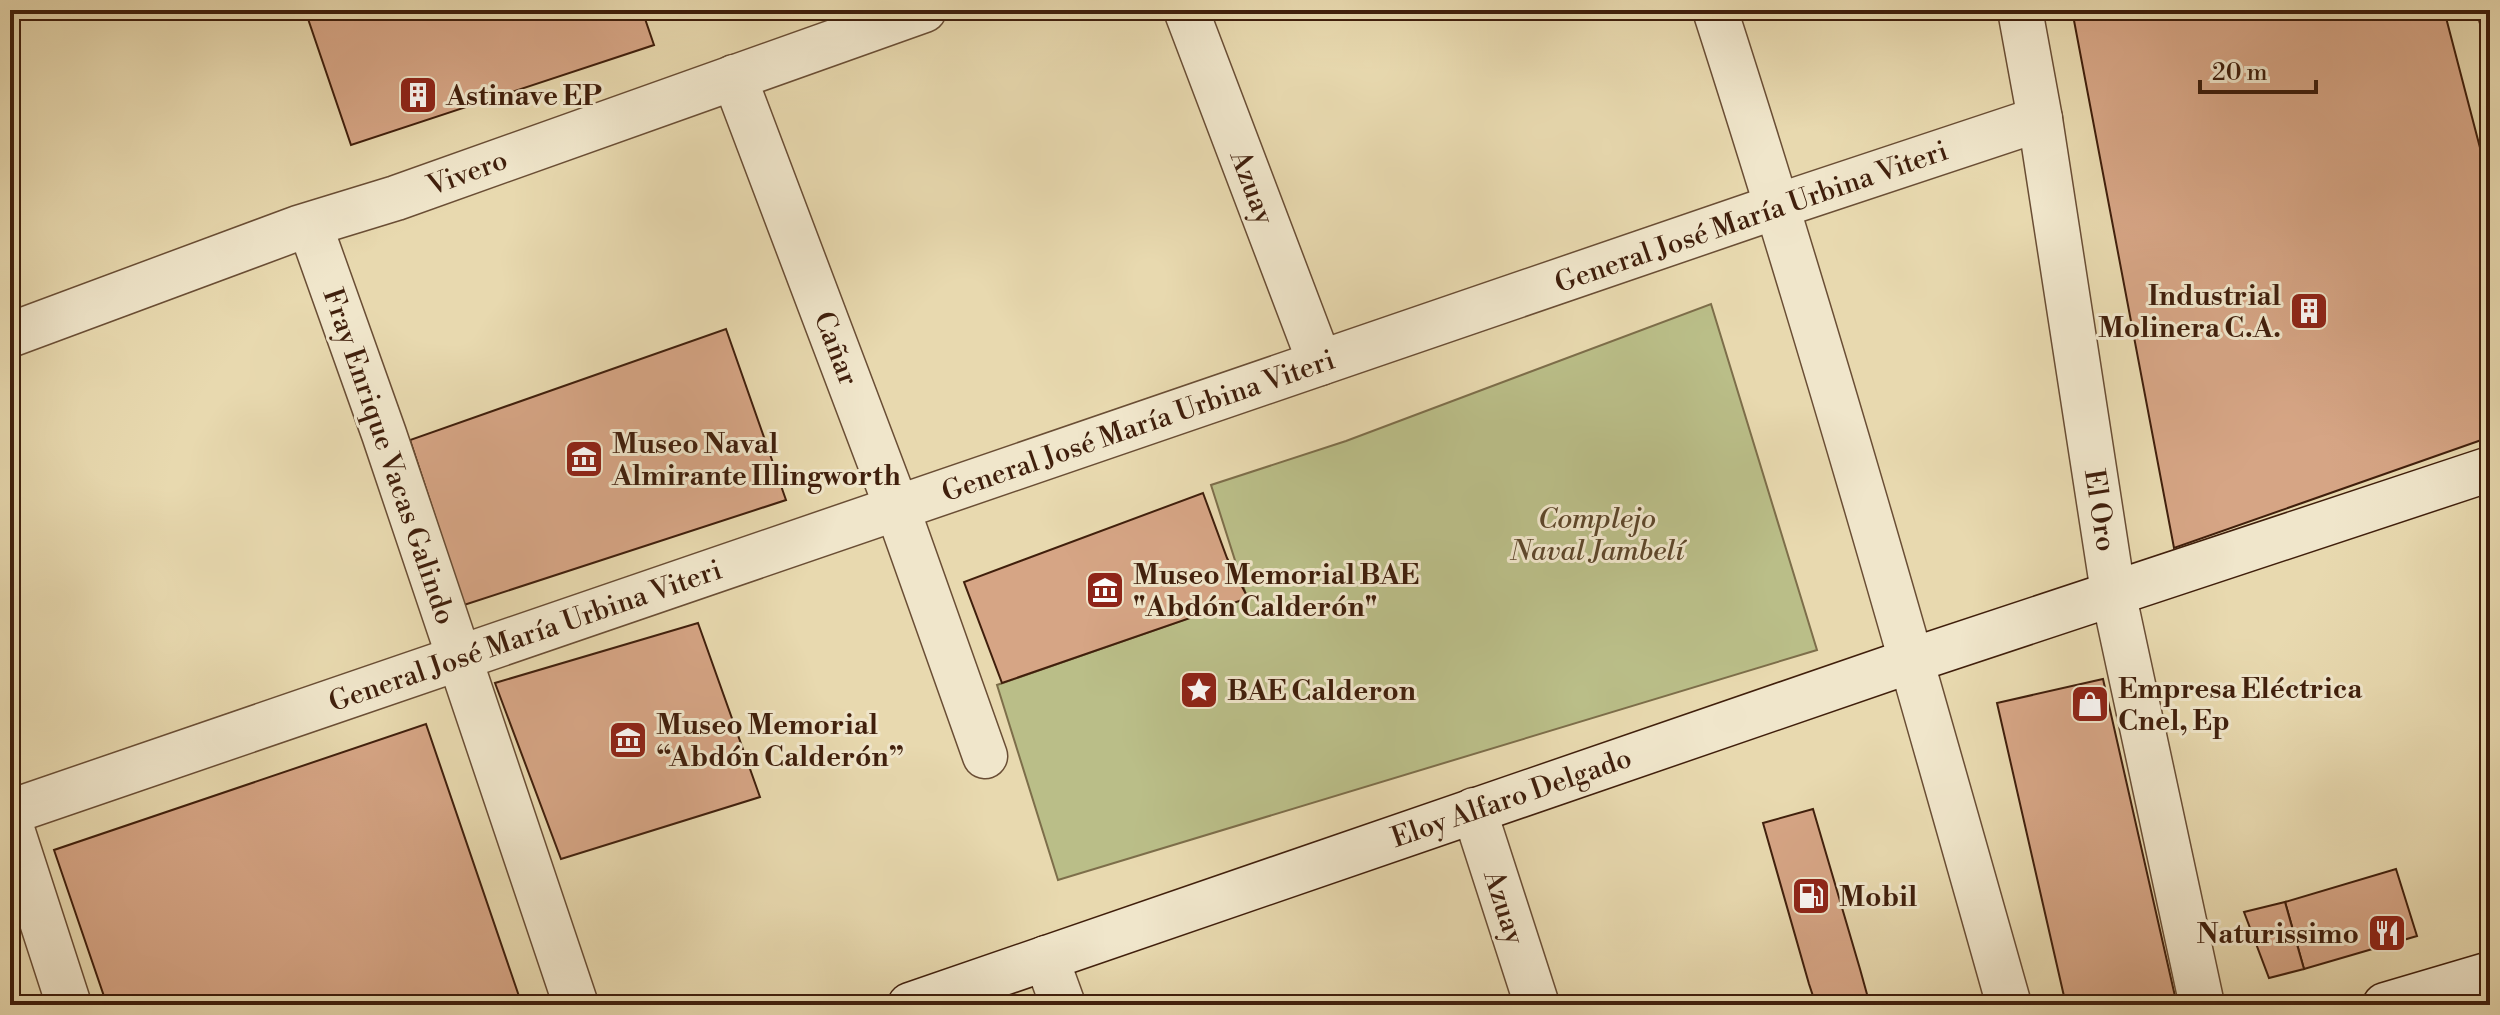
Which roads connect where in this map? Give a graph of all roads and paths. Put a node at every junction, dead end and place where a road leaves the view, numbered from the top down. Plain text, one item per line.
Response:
1 (924, 10) edge
2 (1186, 10) edge
3 (1715, 10) edge
4 (2020, 10) edge
5 (734, 77) junction
6 (2040, 119) junction
7 (1778, 206) junction
8 (304, 227) junction
9 (10, 335) edge
10 (1320, 363) junction
11 (2490, 469) edge
12 (897, 508) junction
13 (2113, 592) junction
14 (459, 658) junction
15 (1910, 661) junction
16 (985, 756) dead end
17 (1474, 810) junction
18 (10, 812) edge
19 (10, 823) edge
20 (1046, 958) junction
21 (2490, 974) edge
22 (69, 1005) edge
23 (576, 1005) edge
24 (910, 1005) edge
25 (1063, 1005) edge
26 (1537, 1005) edge
27 (2009, 1005) edge
28 (2202, 1005) edge
29 (2385, 1005) edge

1 - 5 street, Vivero
2 - 10 street, Azuay
3 - 7 street
4 - 6 street, El Oro
5 - 8 street, Vivero
5 - 12 street, Cañar
6 - 7 street, General José María Urbina Viteri
6 - 13 street, El Oro
7 - 10 street, General José María Urbina Viteri
7 - 15 street
8 - 9 street, Vivero
8 - 14 street, Fray Enrique Vacas Galindo
10 - 12 street, General José María Urbina Viteri
11 - 13 street, Eloy Alfaro Delgado
12 - 14 street, General José María Urbina Viteri
12 - 16 street, Cañar
13 - 15 street, Eloy Alfaro Delgado
13 - 28 street, El Oro
14 - 18 street, General José María Urbina Viteri
14 - 23 street, Fray Enrique Vacas Galindo
15 - 17 street, Eloy Alfaro Delgado
15 - 27 street
17 - 20 street, Eloy Alfaro Delgado
17 - 26 street, Azuay
19 - 22 street
20 - 24 street, Eloy Alfaro Delgado
20 - 25 street
21 - 29 street

